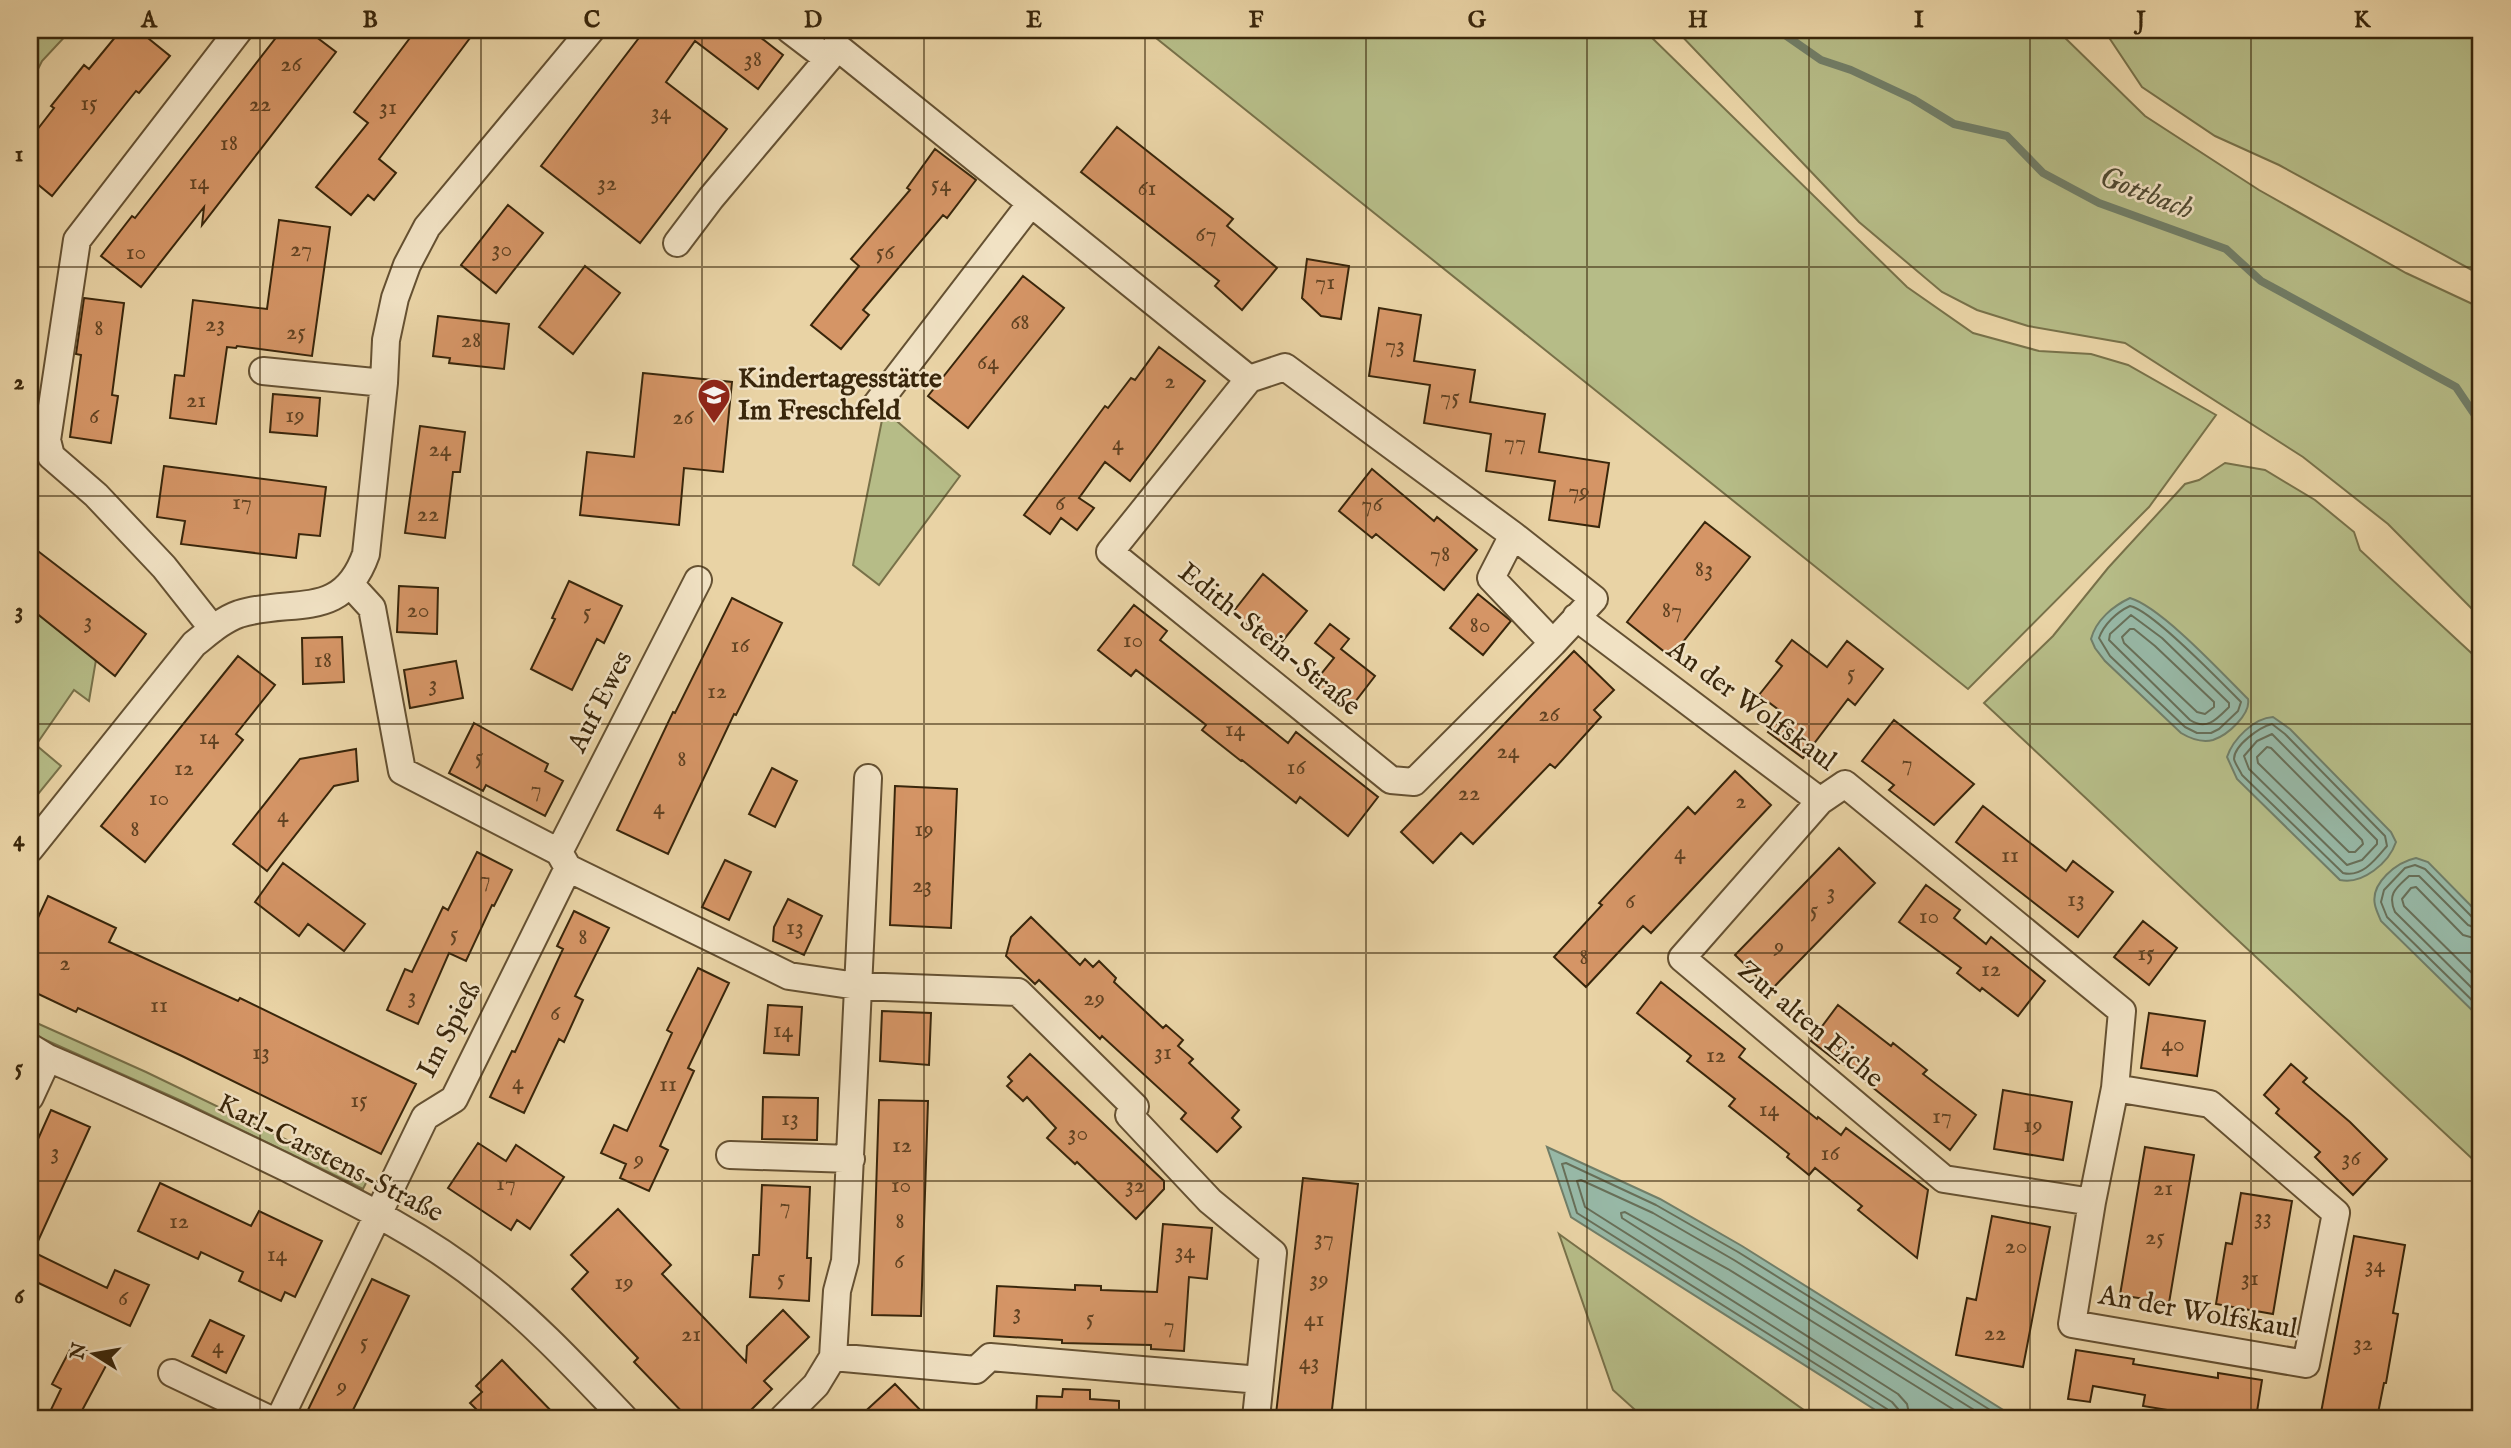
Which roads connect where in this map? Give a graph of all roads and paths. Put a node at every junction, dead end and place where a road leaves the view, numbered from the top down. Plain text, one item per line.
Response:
1 (239, 30) edge
2 (591, 30) edge
3 (790, 30) edge
4 (828, 59) junction
5 (1031, 203) junction
6 (677, 243) dead end
7 (263, 371) dead end
8 (1249, 379) junction
9 (384, 383) junction
10 (876, 405) dead end
11 (1513, 535) junction
12 (698, 580) dead end
13 (350, 584) junction
14 (1576, 617) junction
15 (213, 629) junction
16 (1553, 643) junction
17 (869, 778) dead end
18 (1820, 801) junction
19 (30, 849) edge
20 (564, 860) junction
21 (857, 986) junction
22 (37, 1052) edge
23 (2115, 1088) junction
24 (30, 1097) edge
25 (730, 1155) dead end
26 (851, 1159) junction
27 (2092, 1202) junction
28 (378, 1213) junction
29 (833, 1357) junction
30 (172, 1374) dead end
31 (1260, 1380) junction
32 (267, 1418) edge
33 (280, 1418) edge
34 (624, 1418) edge
35 (783, 1418) edge
36 (1256, 1418) edge

1 - 15 street
2 - 9 street
3 - 4 street
4 - 5 street
4 - 6 street
5 - 8 street
5 - 10 street
7 - 9 street
8 - 11 street
8 - 16 street, Edith-Stein-Straße
9 - 13 street
11 - 14 street
11 - 16 street
12 - 20 street, Auf Ewes
13 - 15 street
13 - 20 street
14 - 16 street
14 - 18 street, An der Wolfskaul
15 - 19 street
17 - 21 street
18 - 23 street, An der Wolfskaul
18 - 27 street, Zur alten Eiche
20 - 21 street
20 - 28 street, Im Spieß
21 - 26 street
21 - 31 street
22 - 24 street
22 - 28 street, Karl-Carstens-Straße
23 - 27 street, An der Wolfskaul
23 - 27 street, An der Wolfskaul
25 - 26 street
26 - 29 street
28 - 33 street, Im Spieß
28 - 34 street, Karl-Carstens-Straße
29 - 31 street
29 - 35 street
30 - 32 street
31 - 36 street

